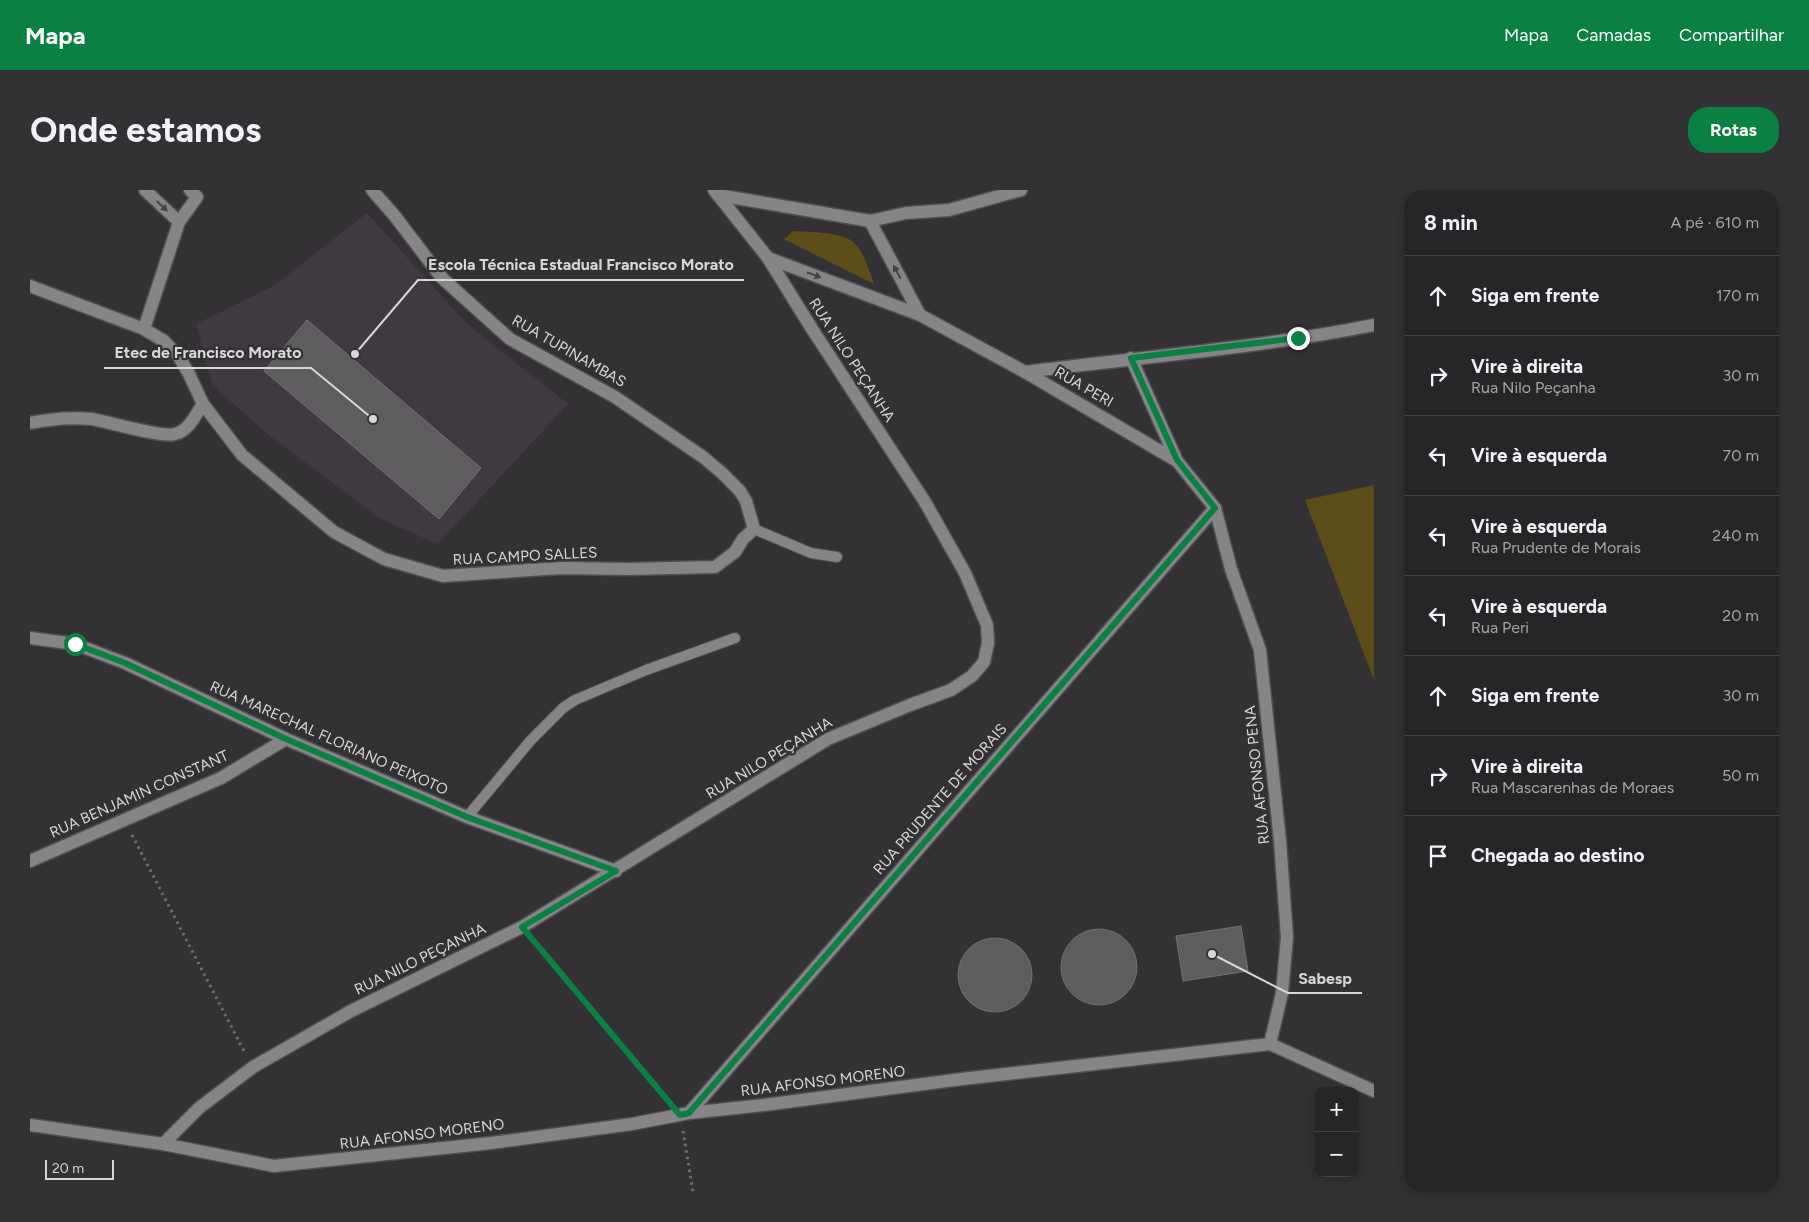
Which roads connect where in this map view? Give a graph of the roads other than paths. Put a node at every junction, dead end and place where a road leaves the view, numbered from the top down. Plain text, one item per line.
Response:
1 (145, 190) edge
2 (372, 190) edge
3 (1021, 190) edge
4 (716, 193) edge
5 (194, 194) edge
6 (870, 221) junction
7 (179, 222) junction
8 (768, 258) junction
9 (30, 286) edge
10 (920, 315) junction
11 (1374, 325) edge
12 (144, 329) junction
13 (1131, 358) junction
14 (1025, 372) junction
15 (203, 404) junction
16 (30, 423) edge
17 (1177, 460) junction
18 (1215, 508) junction
19 (754, 528) junction
20 (836, 557) dead end
21 (30, 638) edge
22 (735, 638) dead end
23 (286, 739) junction
24 (467, 817) junction
25 (30, 861) edge
26 (616, 871) junction
27 (1270, 1044) junction
28 (1374, 1091) edge
29 (685, 1114) junction
30 (30, 1125) edge
31 (162, 1144) junction

1 -> 7 street
2 - 19 street, RUA TUPINAMBAS
3 - 6 street
4 - 6 street
4 - 8 street, RUA NILO PEÇANHA
5 - 7 street
10 -> 6 street
7 - 12 street
8 -> 10 street, RUA PERI
8 - 26 street, RUA NILO PEÇANHA
9 - 12 street, RUA CAMPO SALLES
10 - 14 street, RUA PERI
11 - 13 street
12 - 15 street, RUA CAMPO SALLES
13 - 14 street
13 - 17 street
14 - 17 street, RUA PERI
15 - 16 street
15 - 19 street, RUA CAMPO SALLES
17 - 18 street, RUA PERI
18 - 27 street, RUA AFONSO PENA
18 - 29 street, RUA PRUDENTE DE MORAIS
19 - 20 lane
21 - 23 street, RUA MARECHAL FLORIANO PEIXOTO
22 - 24 lane
23 - 24 street, RUA MARECHAL FLORIANO PEIXOTO
23 - 25 street, RUA BENJAMIN CONSTANT
24 - 26 street, RUA MARECHAL FLORIANO PEIXOTO
26 - 31 street, RUA NILO PEÇANHA
27 - 28 street
27 - 29 street, RUA AFONSO MORENO
29 - 31 street, RUA AFONSO MORENO
30 - 31 street, RUA AFONSO MORENO

